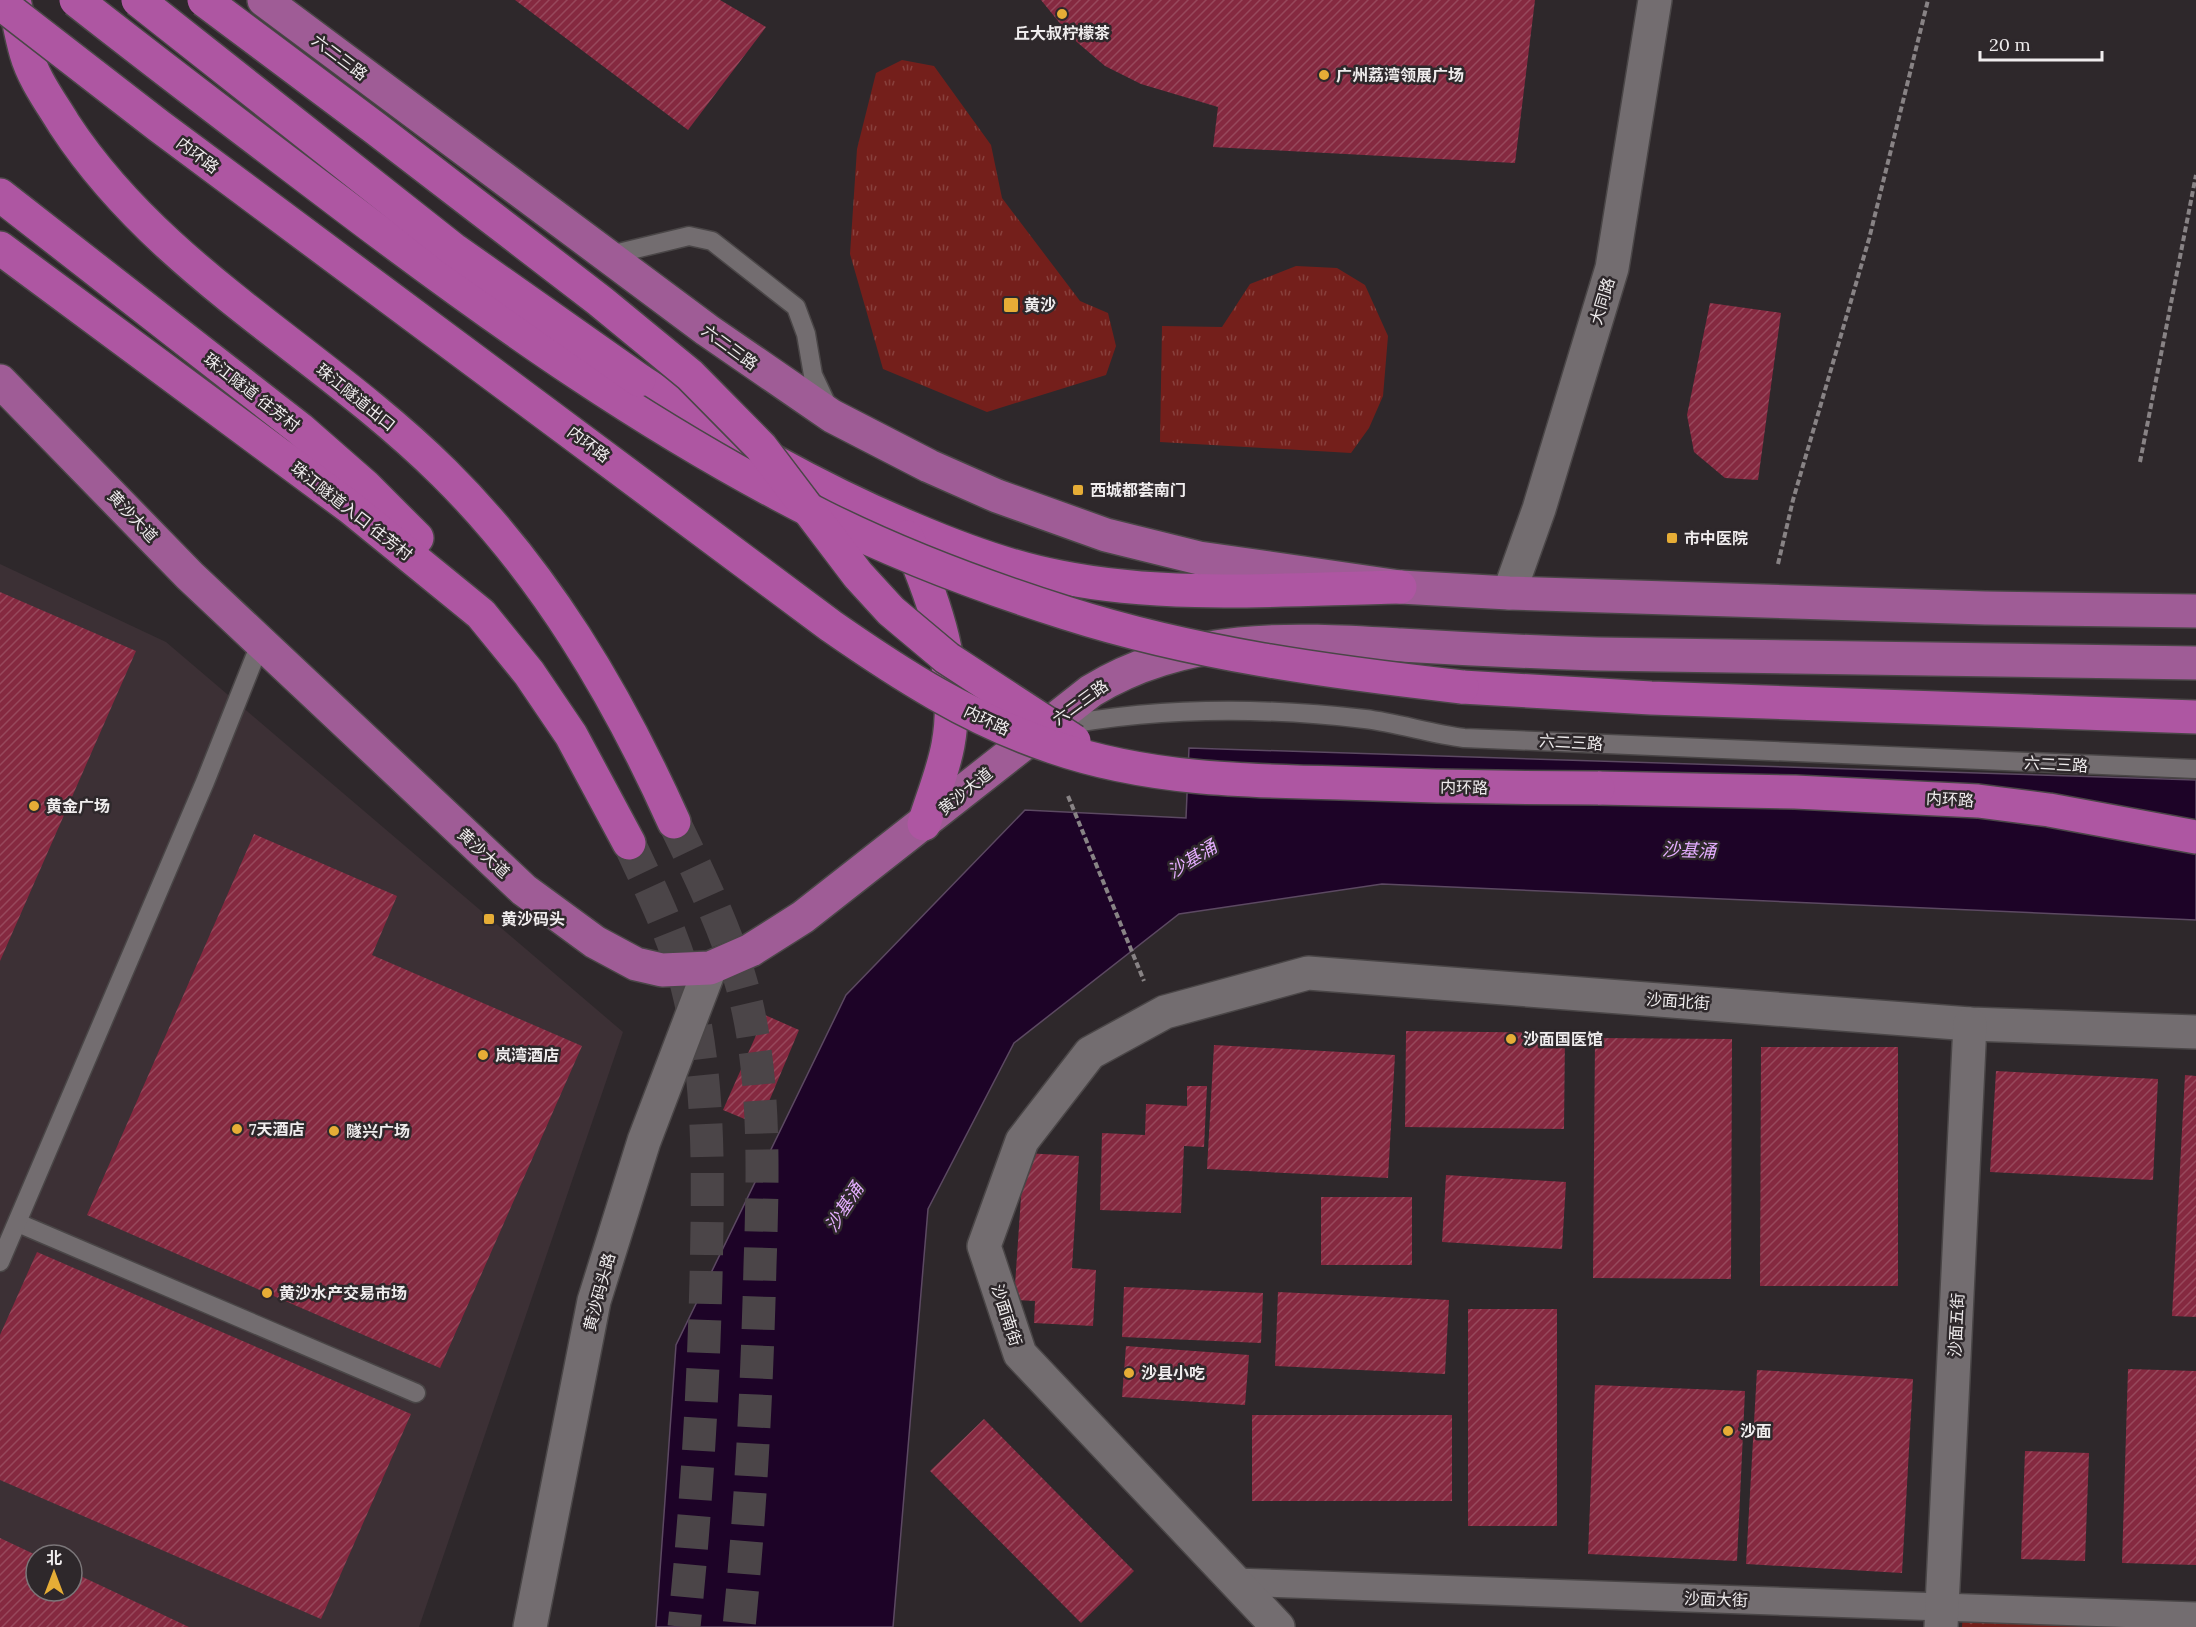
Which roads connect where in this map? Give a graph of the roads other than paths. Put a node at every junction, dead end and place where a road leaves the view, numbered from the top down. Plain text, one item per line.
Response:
1 (14, 0) edge
2 (76, 0) edge
3 (204, 0) edge
4 (264, 0) edge
5 (1655, 0) edge
6 (138, 1) edge
7 (0, 3) edge
8 (0, 195) edge
9 (0, 248) edge
10 (606, 256) junction
11 (0, 381) edge
12 (832, 416) junction
13 (901, 524) junction
14 (1400, 587) junction
15 (1509, 594) junction
16 (2196, 611) edge
17 (481, 614) junction
18 (260, 644) junction
19 (2196, 663) edge
20 (2196, 717) edge
21 (1044, 729) junction
22 (1111, 764) junction
23 (2196, 769) edge
24 (674, 822) tunnel mouth
25 (924, 824) junction
26 (2196, 837) edge
27 (629, 843) tunnel mouth
28 (710, 968) junction
29 (1165, 1011) joint
30 (1970, 1024) junction
31 (2196, 1032) edge
32 (18, 1223) junction
33 (5, 1239) edge
34 (0, 1262) edge
35 (417, 1393) dead end
36 (1235, 1582) junction
37 (2196, 1616) edge
38 (1942, 1617) edge
39 (530, 1627) edge
40 (1278, 1627) edge

1 - 24 highway, 珠江隧道出口
2 - 20 highway, bridge
3 - 22 highway, bridge
4 - 10 main road, 六二三路
5 - 15 street, 大同路
6 - 13 highway, bridge
7 - 22 highway, 内环路, bridge
8 - 17 highway, 珠江隧道 往芳村
9 - 17 highway, 珠江隧道入口 往芳村
10 - 12 main road, 六二三路
10 - 12 lane
11 - 18 main road, 黄沙大道
12 - 14 main road, 六二三路
13 - 14 highway
13 - 25 highway
14 - 15 main road, 六二三路
15 - 16 main road, 六二三路
17 - 27 highway, 珠江隧道入口 往芳村
18 - 28 main road, 黄沙大道
18 - 32 lane
19 - 21 main road, 六二三路
21 - 23 lane, 六二三路
21 - 25 main road, 黄沙大道
22 - 26 highway, 内环路, bridge
25 - 28 main road, 黄沙大道
28 - 39 street, 黄沙码头路
29 - 30 street, 沙面北街
29 - 36 street, 沙面南街
30 - 31 street, 沙面北街
30 - 38 street, 沙面五街
32 - 33 lane
32 - 35 lane
33 - 34 lane
36 - 38 street, 沙面大街
36 - 40 street, 沙面南街
37 - 38 street, 沙面大街

